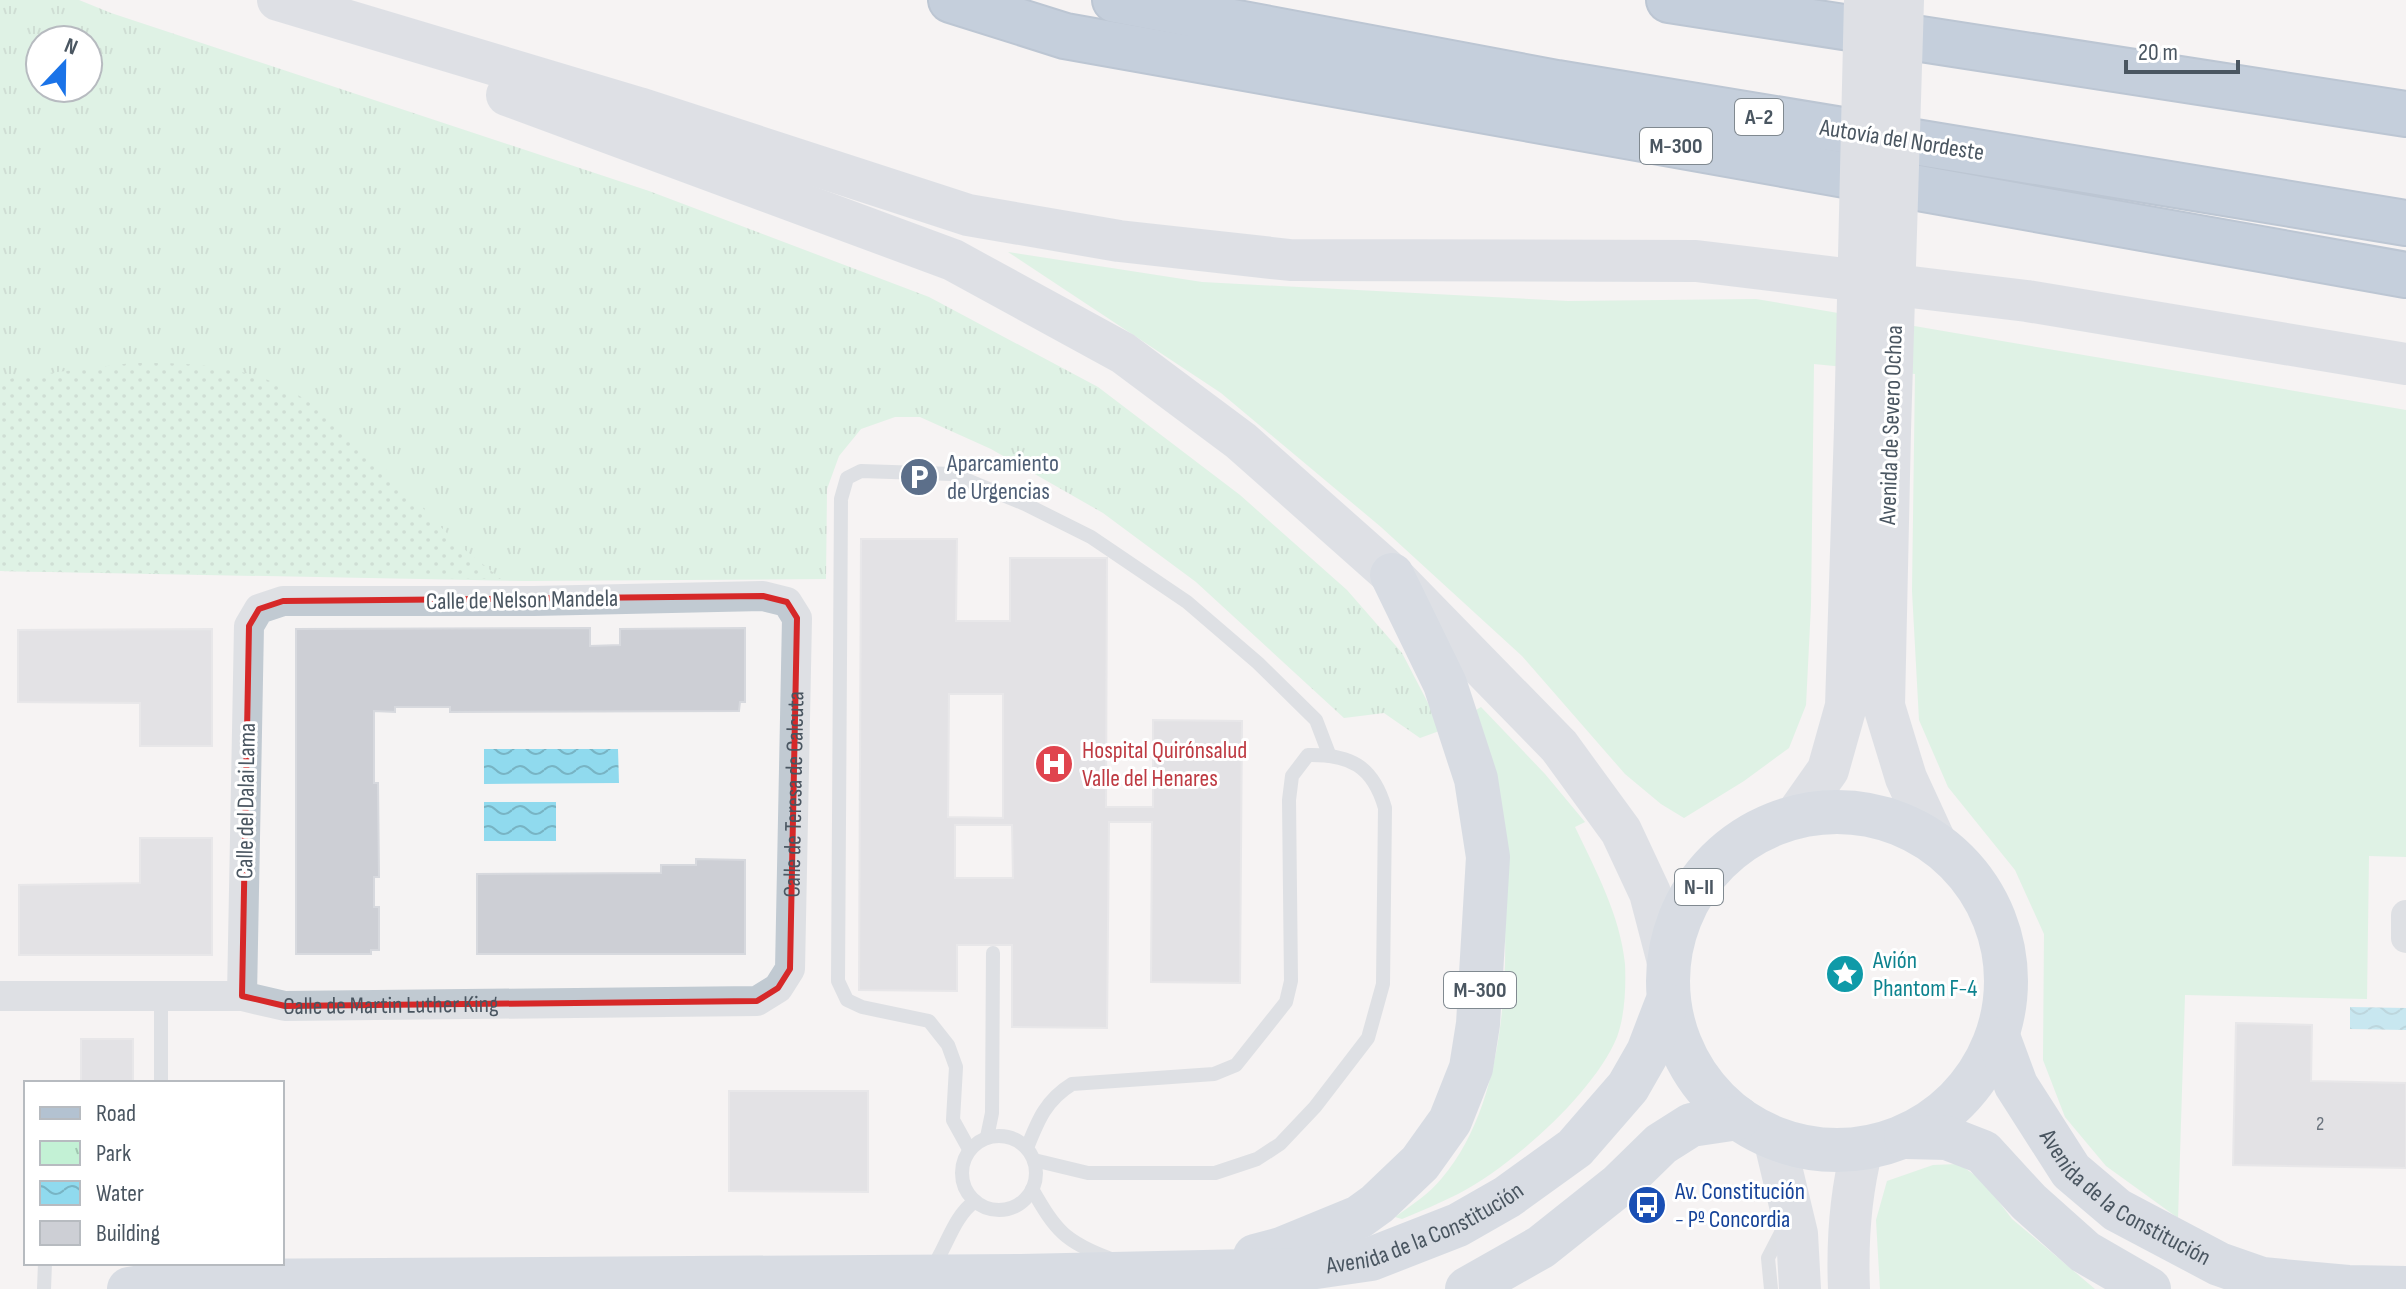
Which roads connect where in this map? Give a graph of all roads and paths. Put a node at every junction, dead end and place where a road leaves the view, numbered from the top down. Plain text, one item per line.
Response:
1 (249, 0) edge
2 (278, 0) edge
3 (951, 0) edge
4 (1115, 0) edge
5 (1669, 0) edge
6 (1865, 0) edge
7 (1903, 0) edge
8 (2406, 114) edge
9 (2406, 223) edge
10 (2406, 275) edge
11 (2406, 364) edge
12 (1873, 429) junction
13 (1392, 575) junction
14 (787, 602) joint
15 (259, 609) joint
16 (1329, 754) junction
17 (1797, 814) junction
18 (1935, 841) junction
19 (2406, 915) edge
20 (2406, 938) edge
21 (993, 953) dead end
22 (1667, 984) junction
23 (778, 988) joint
24 (0, 996) edge
25 (161, 996) junction
26 (242, 996) junction
27 (1999, 1039) junction
28 (161, 1081) edge
29 (1756, 1128) junction
30 (987, 1137) junction
31 (1906, 1137) junction
32 (969, 1149) junction
33 (1862, 1149) junction
34 (1030, 1154) junction
35 (1032, 1189) junction
36 (975, 1201) junction
37 (1792, 1212) junction
38 (45, 1265) edge
39 (1204, 1271) junction
40 (170, 1273) edge
41 (1149, 1273) junction
42 (926, 1277) junction
43 (2406, 1288) edge
44 (44, 1289) edge
45 (129, 1289) edge
46 (1467, 1289) edge
47 (1771, 1289) edge
48 (1800, 1289) edge
49 (1849, 1289) edge
50 (2149, 1289) edge

1 - 13 street, M-300
2 - 11 street
3 - 10 highway, M-300
4 - 9 highway, Autovía del Nordeste / A-2
5 - 8 highway
6 - 12 street, Avenida de Severo Ochoa, bridge
7 - 12 street, Avenida de Severo Ochoa, bridge
12 - 17 street, Avenida de Severo Ochoa
12 - 18 street, Avenida de Severo Ochoa
13 - 22 street, M-300
13 - 39 main road, M-300
14 - 15 street, Calle de Nelson Mandela
14 - 23 street, Calle de Teresa de Calcuta
15 - 26 street, Calle del Dalai Lama
16 - 32 lane
16 - 34 lane
16 - 34 lane
17 - 18 main road, N-II
17 - 22 main road, N-II
18 - 27 main road, N-II
19 - 20 street
21 - 30 lane
22 - 29 main road, N-II
22 - 39 main road, Avenida de la Constitución / N-II
23 - 26 street, Calle de Martin Luther King
24 - 25 street, Calle de Martin Luther King
25 - 26 street, Calle de Martin Luther King
25 - 28 lane
27 - 31 main road, N-II
27 - 43 main road, Avenida de la Constitución
29 - 33 main road, N-II
29 - 37 street
29 - 46 main road, N-II
30 - 32 lane
30 - 34 lane
31 - 33 main road, N-II
31 - 50 main road
32 - 36 lane
33 - 49 street
34 - 35 lane
35 - 36 lane
35 - 41 lane
36 - 42 lane
37 - 47 lane
37 - 48 street
38 - 44 lane
39 - 41 main road, Avenida de la Constitución / N-II
40 - 42 main road, Avenida de la Constitución / N-II
40 - 45 main road, Avenida de la Constitución / N-II
41 - 42 main road, Avenida de la Constitución / N-II

